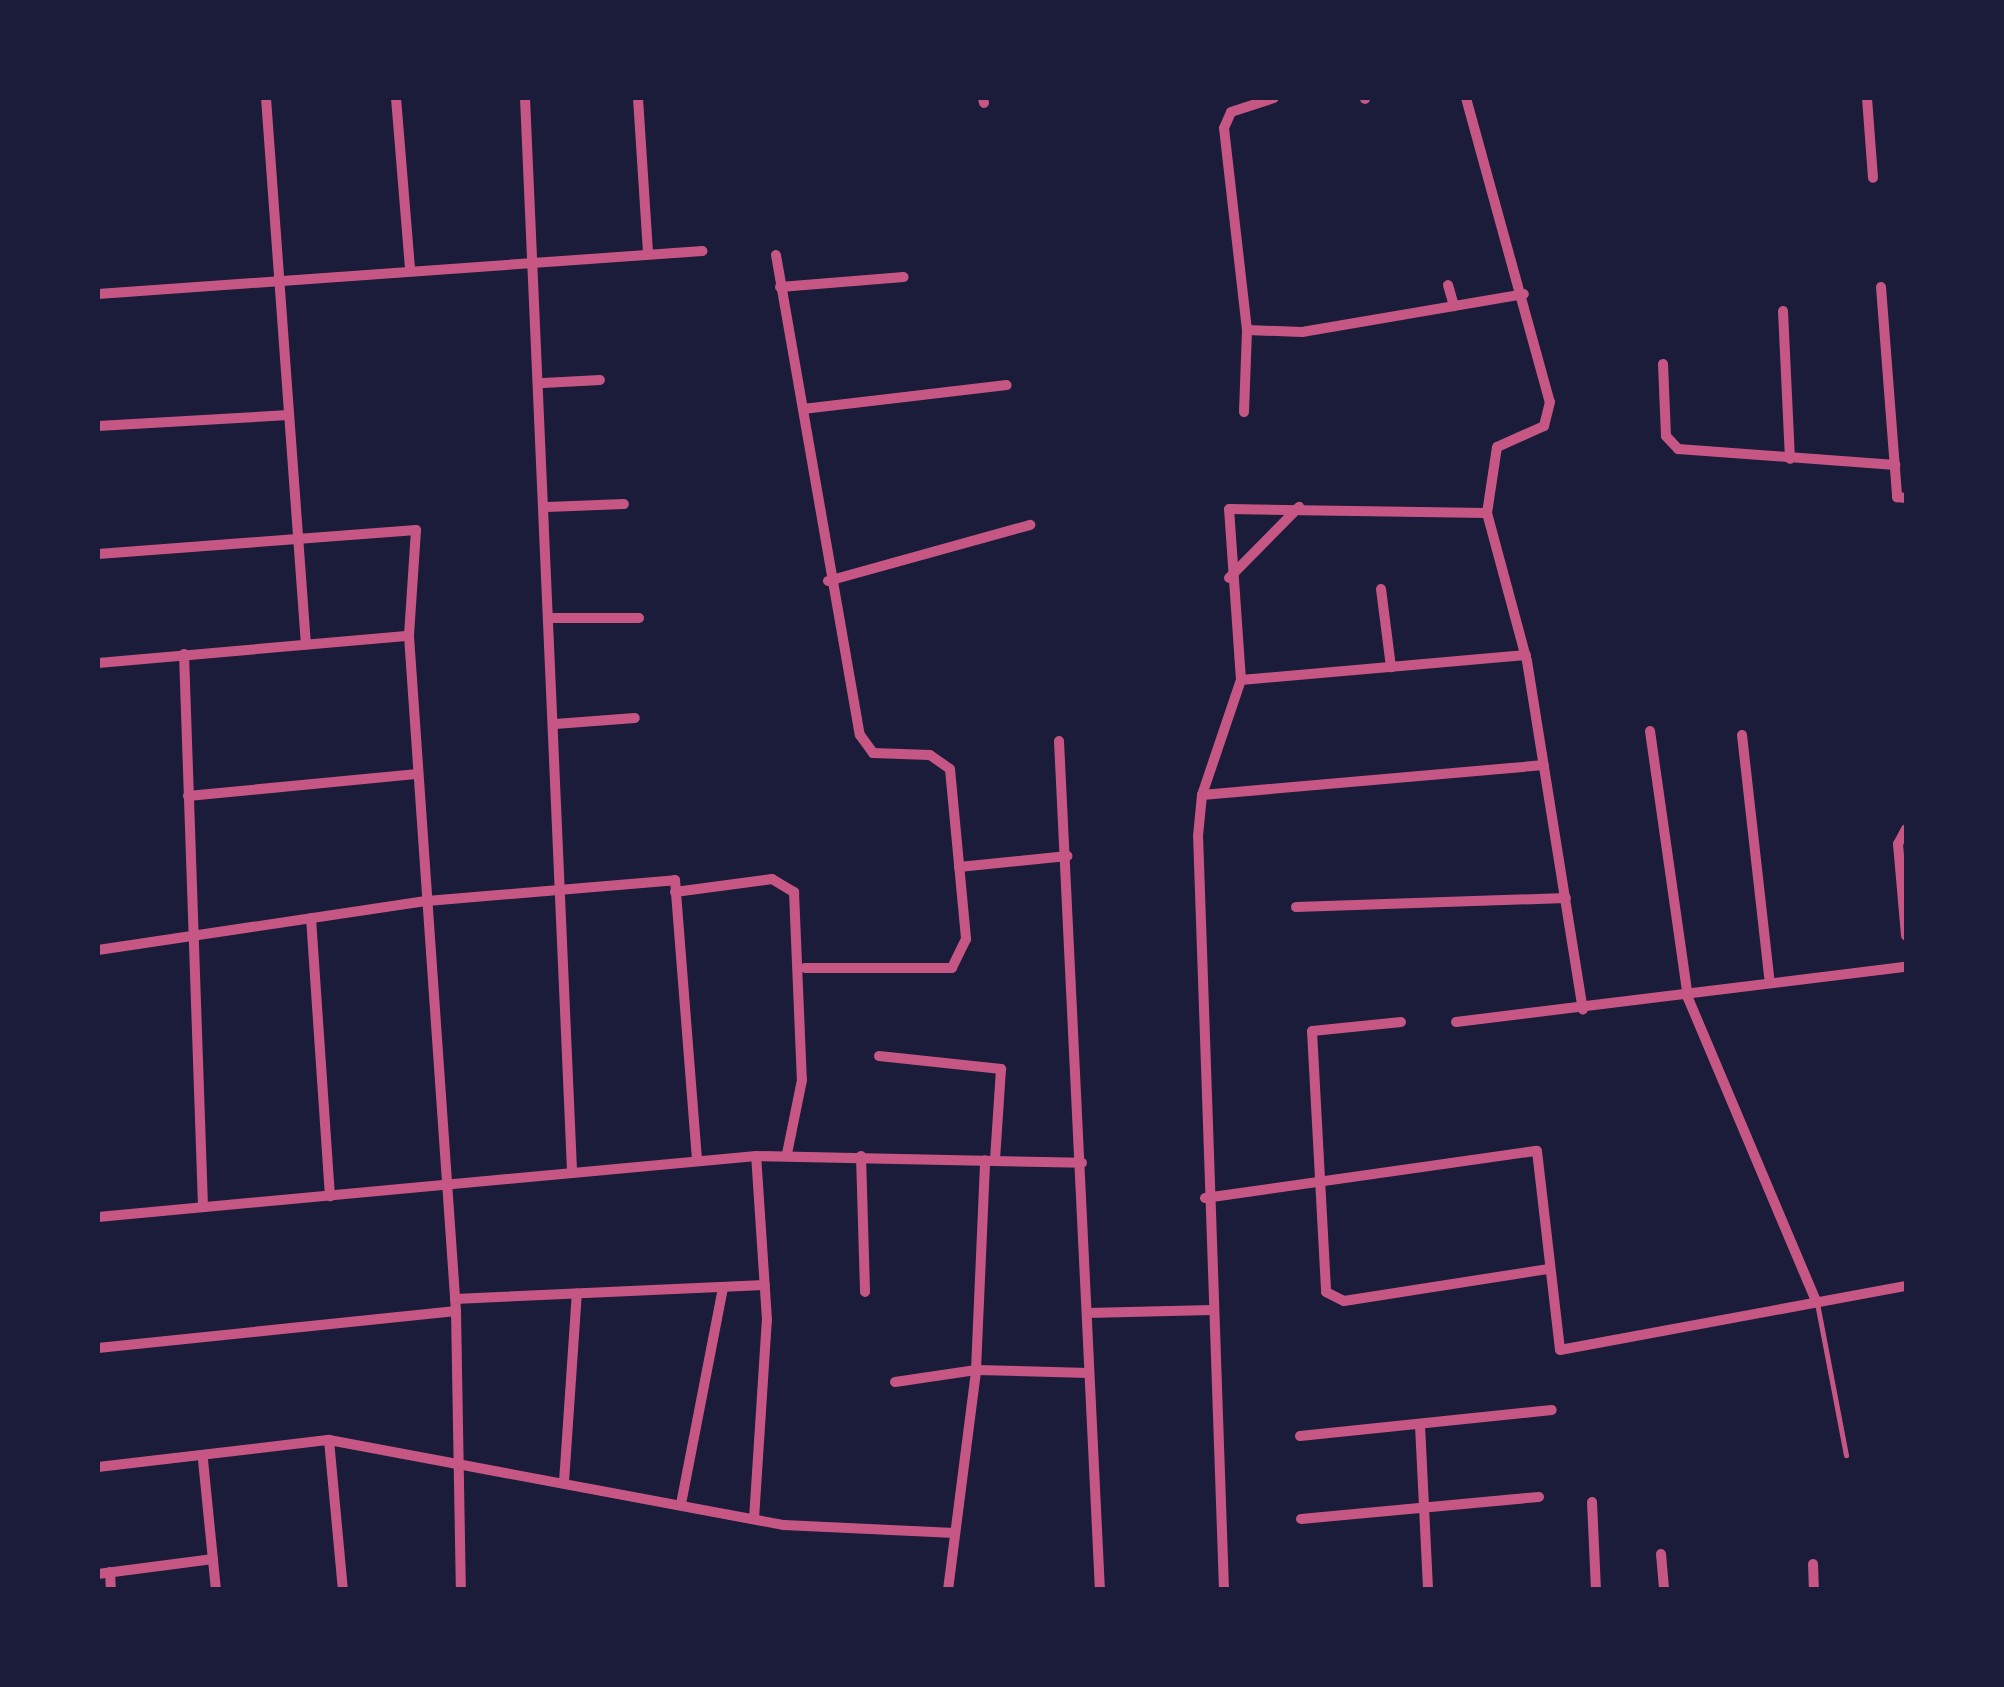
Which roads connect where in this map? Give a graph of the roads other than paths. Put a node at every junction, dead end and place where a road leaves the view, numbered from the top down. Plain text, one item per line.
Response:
1 (266, 98) edge
2 (396, 98) edge
3 (525, 98) edge
4 (638, 98) edge
5 (1274, 98) edge
6 (1466, 98) edge
7 (1867, 98) edge
8 (1873, 178) dead end
9 (702, 251) dead end
10 (648, 254) junction
11 (776, 255) dead end
12 (538, 261) junction
13 (410, 270) junction
14 (904, 277) dead end
15 (277, 279) junction
16 (1448, 285) dead end
17 (780, 287) junction
18 (1881, 287) dead end
19 (98, 294) edge
20 (1524, 294) junction
21 (1454, 306) junction
22 (1783, 311) dead end
23 (1247, 330) junction
24 (1663, 364) dead end
25 (600, 380) dead end
26 (543, 383) junction
27 (1008, 386) dead end
28 (803, 409) junction
29 (1244, 412) dead end
30 (289, 415) junction
31 (98, 426) edge
32 (1790, 459) junction
33 (1895, 465) junction
34 (1906, 498) edge
35 (624, 504) dead end
36 (548, 506) junction
37 (1298, 507) junction
38 (1488, 513) junction
39 (1030, 525) dead end
40 (298, 538) junction
41 (98, 554) edge
42 (1229, 578) junction
43 (828, 581) junction
44 (1381, 589) dead end
45 (552, 618) junction
46 (639, 618) dead end
47 (409, 636) junction
48 (306, 645) junction
49 (184, 654) junction
50 (1526, 655) junction
51 (98, 662) edge
52 (1390, 667) junction
53 (1242, 680) junction
54 (636, 718) dead end
55 (556, 724) junction
56 (1650, 731) dead end
57 (1742, 735) dead end
58 (1059, 741) dead end
59 (1544, 765) junction
60 (418, 774) junction
61 (1202, 795) junction
62 (188, 796) junction
63 (1906, 829) edge
64 (1067, 856) junction
65 (959, 866) junction
66 (562, 886) junction
67 (675, 892) junction
68 (1566, 898) junction
69 (427, 901) junction
70 (1296, 907) dead end
71 (311, 918) junction
72 (1906, 936) edge
73 (192, 938) junction
74 (98, 950) edge
75 (804, 968) junction
76 (1906, 968) edge
77 (1769, 978) junction
78 (1688, 998) junction
79 (1584, 1010) junction
80 (1401, 1022) dead end
81 (1456, 1022) dead end
82 (879, 1056) dead end
83 (787, 1154) junction
84 (756, 1156) junction
85 (860, 1156) junction
86 (697, 1160) junction
87 (990, 1160) junction
88 (1082, 1164) junction
89 (572, 1169) junction
90 (445, 1182) junction
91 (1322, 1183) junction
92 (330, 1196) junction
93 (1205, 1198) junction
94 (203, 1208) junction
95 (98, 1217) edge
96 (1548, 1269) junction
97 (765, 1285) junction
98 (1906, 1286) edge
99 (723, 1287) junction
100 (866, 1292) dead end
101 (577, 1293) junction
102 (1817, 1303) junction
103 (456, 1305) junction
104 (1212, 1310) junction
105 (1087, 1312) junction
106 (98, 1348) edge
107 (976, 1370) junction
108 (1089, 1373) junction
109 (896, 1382) dead end
110 (1552, 1410) dead end
111 (1420, 1425) junction
112 (1300, 1436) dead end
113 (330, 1440) junction
114 (1846, 1454) dead end
115 (204, 1460) junction
116 (459, 1461) junction
117 (98, 1467) edge
118 (564, 1482) junction
119 (1540, 1497) dead end
120 (1592, 1502) dead end
121 (680, 1504) junction
122 (1424, 1508) junction
123 (754, 1519) junction
124 (1301, 1519) dead end
125 (955, 1533) junction
126 (1661, 1554) dead end
127 (213, 1559) junction
128 (1812, 1564) dead end
129 (104, 1573) edge
130 (111, 1590) edge
131 (216, 1590) edge
132 (343, 1590) edge
133 (461, 1590) edge
134 (948, 1590) edge
135 (1100, 1590) edge
136 (1224, 1590) edge
137 (1428, 1590) edge
138 (1596, 1590) edge
139 (1664, 1590) edge
140 (1814, 1590) edge

1 - 15 street
2 - 13 street
3 - 12 street
4 - 10 street
5 - 23 street
6 - 20 street
7 - 8 street
9 - 10 street
10 - 12 street
11 - 17 street
12 - 13 street
12 - 26 street
13 - 15 street
14 - 17 street
15 - 19 street
15 - 30 street
16 - 21 street
17 - 28 street
18 - 33 street
20 - 21 street
20 - 38 street
21 - 23 street
22 - 32 street
23 - 29 street
24 - 32 street
25 - 26 street
26 - 36 street
27 - 28 street
28 - 43 street
30 - 31 street
30 - 40 street
32 - 33 street
33 - 34 street
35 - 36 street
36 - 45 street
37 - 38 street
37 - 42 street
37 - 42 street
38 - 50 street
39 - 43 street
40 - 41 street
40 - 47 street
40 - 48 street
42 - 53 street
43 - 65 street
44 - 52 street
45 - 46 street
45 - 55 street
47 - 48 street
47 - 60 street
48 - 49 street
49 - 51 street
49 - 62 street
50 - 52 street
50 - 59 street
52 - 53 street
53 - 61 street
54 - 55 street
55 - 66 street
56 - 78 street
57 - 77 street
58 - 64 street
59 - 61 street
59 - 68 street
60 - 62 street
60 - 69 street
61 - 93 street
62 - 73 street
63 - 72 street
64 - 65 street
64 - 88 street
65 - 75 street
66 - 67 street
66 - 69 street
66 - 89 street
67 - 75 street
67 - 86 street
68 - 70 street
68 - 79 street
69 - 71 street
69 - 90 street
71 - 73 street
71 - 92 street
73 - 74 street
73 - 94 street
75 - 83 street
76 - 77 street
77 - 78 street
78 - 79 street
78 - 102 street
79 - 81 street
80 - 91 street
82 - 87 street
83 - 84 street
83 - 85 street
84 - 86 street
84 - 97 street
85 - 87 street
85 - 100 street
86 - 89 street
87 - 88 street
87 - 107 street
88 - 105 street
89 - 90 street
90 - 92 street
90 - 103 street
91 - 93 street
91 - 96 street
91 - 96 street
92 - 94 street
93 - 104 street
94 - 95 street
96 - 102 street
97 - 99 street
97 - 123 street
98 - 102 street
99 - 101 street
99 - 121 street
101 - 103 street
101 - 118 street
102 - 114 lane
103 - 106 street
103 - 116 street
104 - 105 street
104 - 136 street
105 - 108 street
107 - 108 street
107 - 109 street
107 - 125 street
108 - 135 street
110 - 111 street
111 - 112 street
111 - 122 street
113 - 115 street
113 - 116 street
113 - 132 street
115 - 117 street
115 - 127 street
116 - 118 street
116 - 133 street
118 - 121 street
119 - 122 street
120 - 138 street
121 - 123 street
122 - 124 street
122 - 137 street
123 - 125 street
125 - 134 street
126 - 139 street
127 - 129 street
127 - 131 street
128 - 140 street
129 - 130 street

